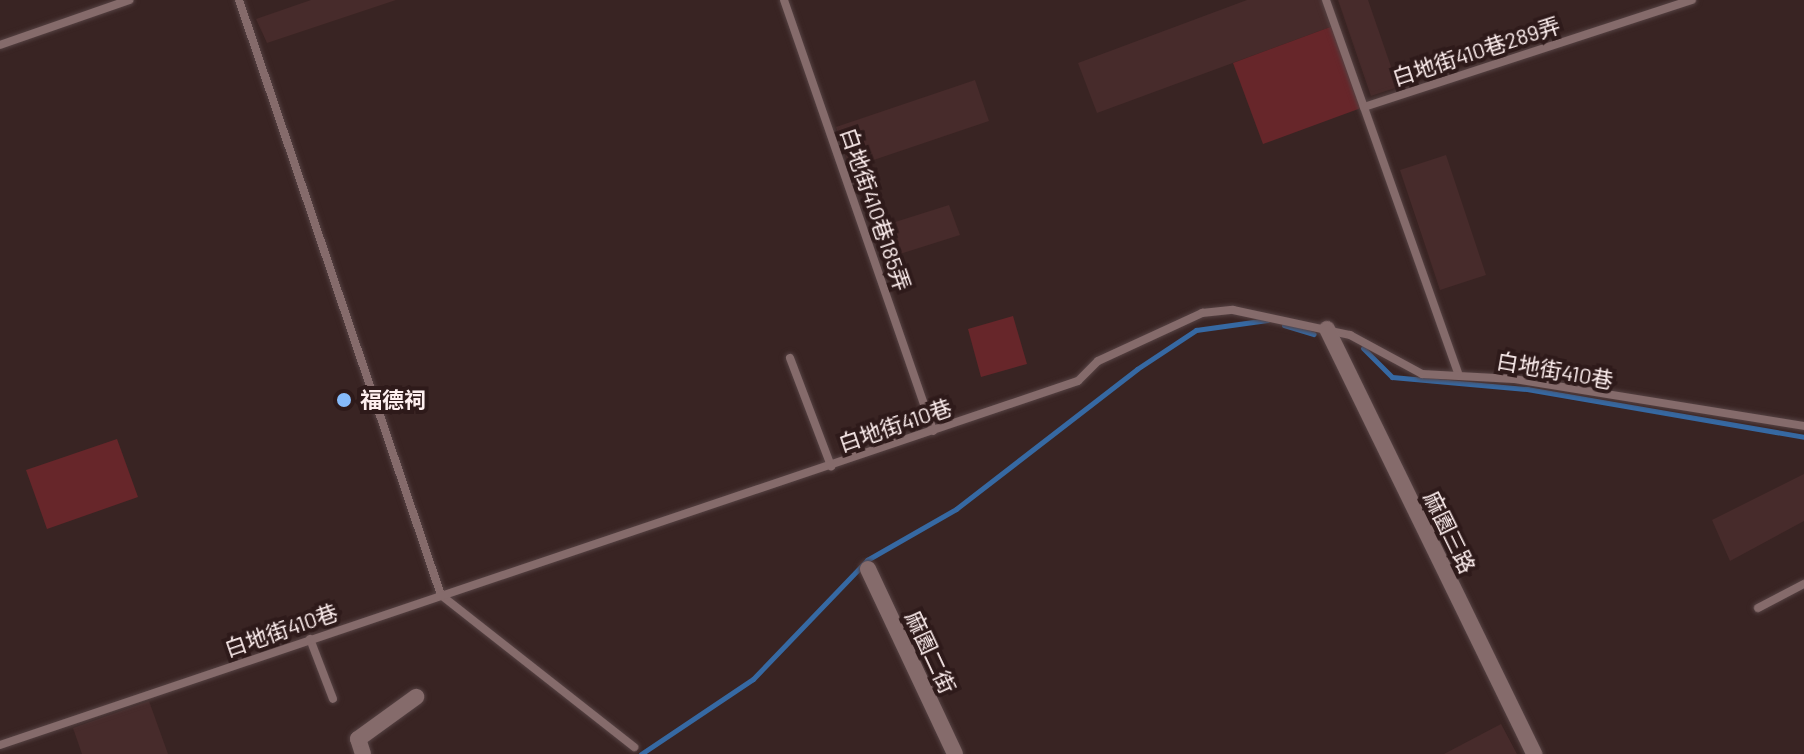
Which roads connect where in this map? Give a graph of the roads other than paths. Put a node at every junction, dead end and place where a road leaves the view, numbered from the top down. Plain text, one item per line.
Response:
1 (129, 0) edge
2 (239, 0) edge
3 (784, 0) edge
4 (1326, 0) edge
5 (1692, 0) edge
6 (0, 45) edge
7 (1364, 107) junction
8 (1327, 329) junction
9 (790, 358) dead end
10 (1458, 373) junction
11 (1804, 426) edge
12 (933, 431) junction
13 (831, 466) junction
14 (868, 569) dead end
15 (1804, 584) edge
16 (441, 595) junction
17 (1758, 608) dead end
18 (310, 639) junction
19 (416, 697) dead end
20 (333, 699) dead end
21 (0, 745) edge
22 (634, 747) dead end
23 (363, 754) edge
24 (955, 754) edge
25 (1534, 754) edge

1 - 6 lane
2 - 16 lane
3 - 12 lane, 白地街410巷185弄
4 - 7 lane
5 - 7 lane, 白地街410巷289弄
7 - 10 lane
8 - 10 lane, 白地街410巷
8 - 12 lane, 白地街410巷
8 - 25 street, 麻園三路
9 - 13 lane
10 - 11 lane, 白地街410巷
12 - 13 lane, 白地街410巷
13 - 16 lane, 白地街410巷
14 - 24 street, 麻園二街
15 - 17 lane
16 - 18 lane, 白地街410巷
16 - 22 lane
18 - 20 lane
18 - 21 lane, 白地街410巷
19 - 23 street

